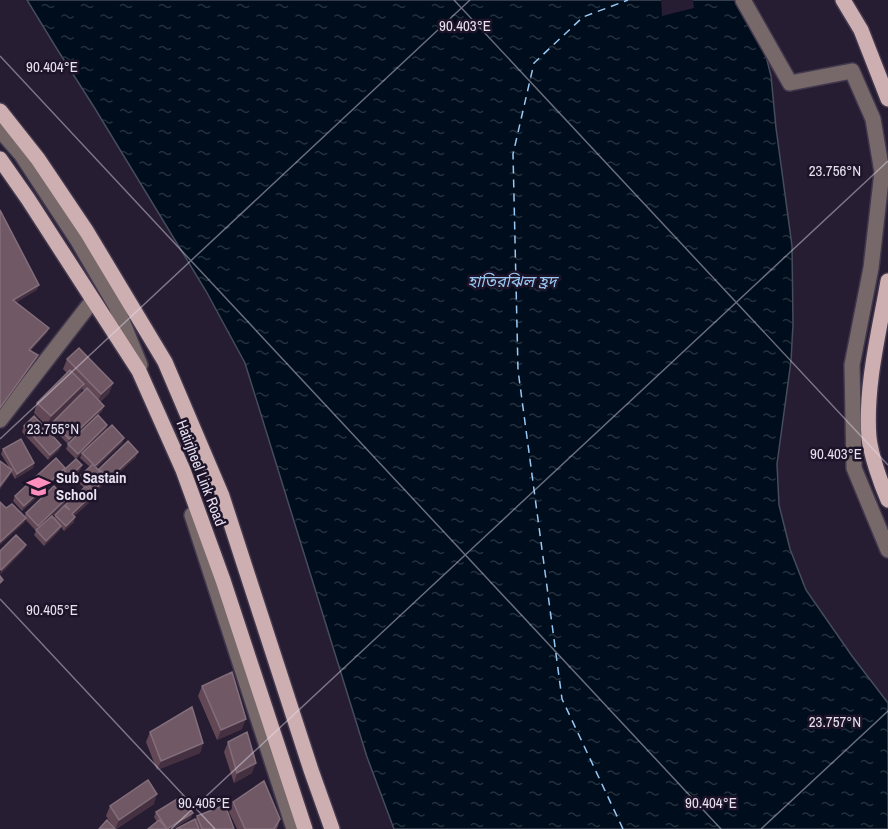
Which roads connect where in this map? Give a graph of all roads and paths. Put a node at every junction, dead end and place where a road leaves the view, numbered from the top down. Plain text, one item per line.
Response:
1 (743, 0) edge
2 (843, 0) edge
3 (888, 99) edge
4 (0, 111) edge
5 (0, 130) edge
6 (0, 159) edge
7 (888, 282) edge
8 (93, 300) junction
9 (0, 420) edge
10 (888, 500) edge
11 (888, 550) edge
12 (294, 829) edge
13 (305, 829) edge
14 (332, 829) edge

1 - 11 street
2 - 3 main road
4 - 14 main road
5 - 12 street
6 - 8 main road, Hatirjheel Link Road
7 - 10 main road
8 - 9 street
8 - 13 main road, Hatirjheel Link Road

